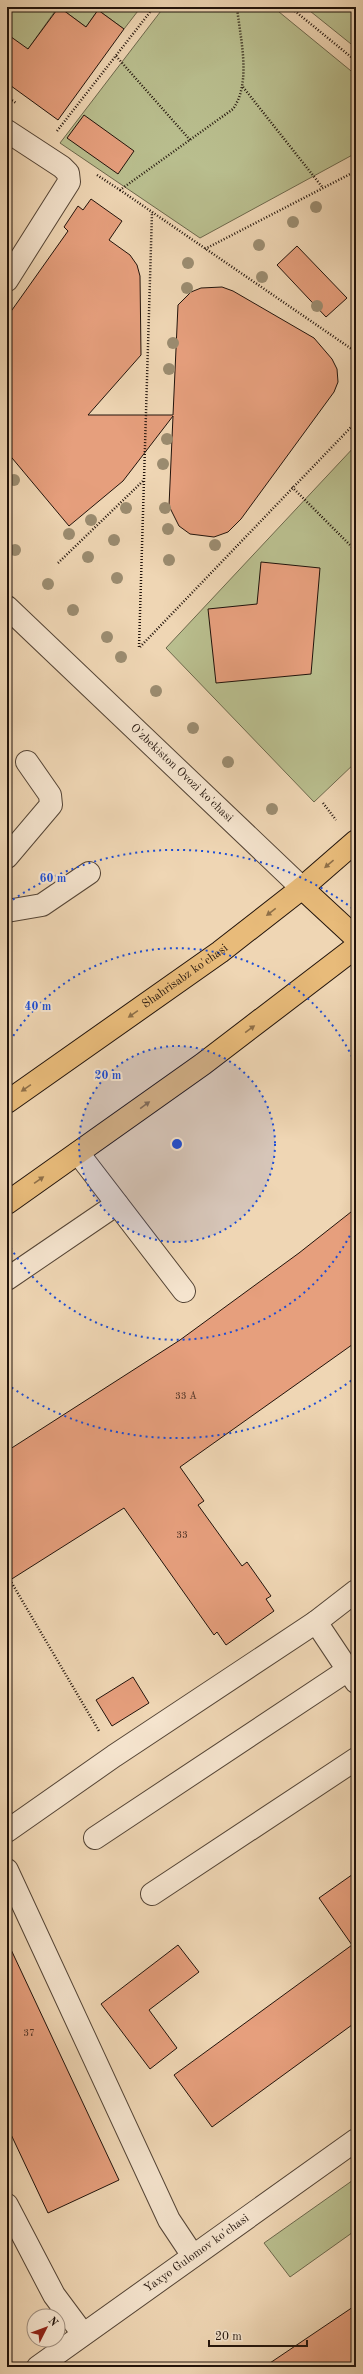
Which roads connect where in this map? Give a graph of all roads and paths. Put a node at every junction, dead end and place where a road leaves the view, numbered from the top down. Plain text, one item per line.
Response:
1 (154, 7) edge
2 (237, 7) edge
3 (290, 7) edge
4 (116, 56) junction
5 (356, 61) edge
6 (243, 86) junction
7 (7, 130) edge
8 (54, 136) dead end
9 (190, 140) junction
10 (356, 171) edge
11 (94, 172) dead end
12 (323, 188) junction
13 (120, 190) junction
14 (152, 212) junction
15 (205, 249) junction
16 (7, 280) edge
17 (356, 352) edge
18 (356, 422) edge
19 (144, 480) junction
20 (292, 488) junction
21 (356, 550) edge
22 (58, 563) dead end
23 (7, 607) edge
24 (27, 762) dead end
25 (356, 841) edge
26 (7, 857) edge
27 (89, 873) dead end
28 (302, 888) junction
29 (7, 911) edge
30 (356, 938) edge
31 (356, 947) edge
32 (7, 1102) edge
33 (78, 1153) junction
34 (7, 1203) edge
35 (117, 1204) junction
36 (7, 1279) edge
37 (184, 1291) dead end
38 (10, 1580) dead end
39 (356, 1591) edge
40 (316, 1622) junction
41 (352, 1676) edge
42 (114, 1756) junction
43 (356, 1758) edge
44 (7, 1831) edge
45 (95, 1838) dead end
46 (7, 1870) edge
47 (152, 1894) dead end
48 (356, 2140) edge
49 (7, 2205) edge
50 (193, 2256) junction
51 (84, 2334) junction
52 (38, 2367) edge

1 - 4 path
2 - 6 path
3 - 5 path
4 - 8 path
4 - 9 path
6 - 9 path
6 - 12 path
7 - 16 street
9 - 13 path
10 - 12 path
11 - 13 path
12 - 15 path
13 - 14 path
14 - 15 path
14 - 19 path
15 - 17 path
18 - 20 path
19 - 20 path
19 - 22 path
20 - 21 path
23 - 28 street, O'zbekiston Ovozi ko'chasi
24 - 26 street
25 -> 28 main road, Shahrisabz ko'chasi
27 - 29 street
28 - 30 main road, O'zbekiston Ovozi ko'chasi
28 -> 32 main road, Shahrisabz ko'chasi
33 -> 31 main road
34 -> 33 main road
33 - 35 street
35 - 36 street
35 - 37 street
38 - 42 path
39 - 40 street
40 - 41 street
40 - 42 street
41 - 45 street
42 - 44 street
43 - 47 street
46 - 50 street
48 - 50 street, Yaxyo Gulomov ko'chasi
49 - 51 street
50 - 51 street, Yaxyo Gulomov ko'chasi
51 - 52 street, Yaxyo Gulomov ko'chasi

